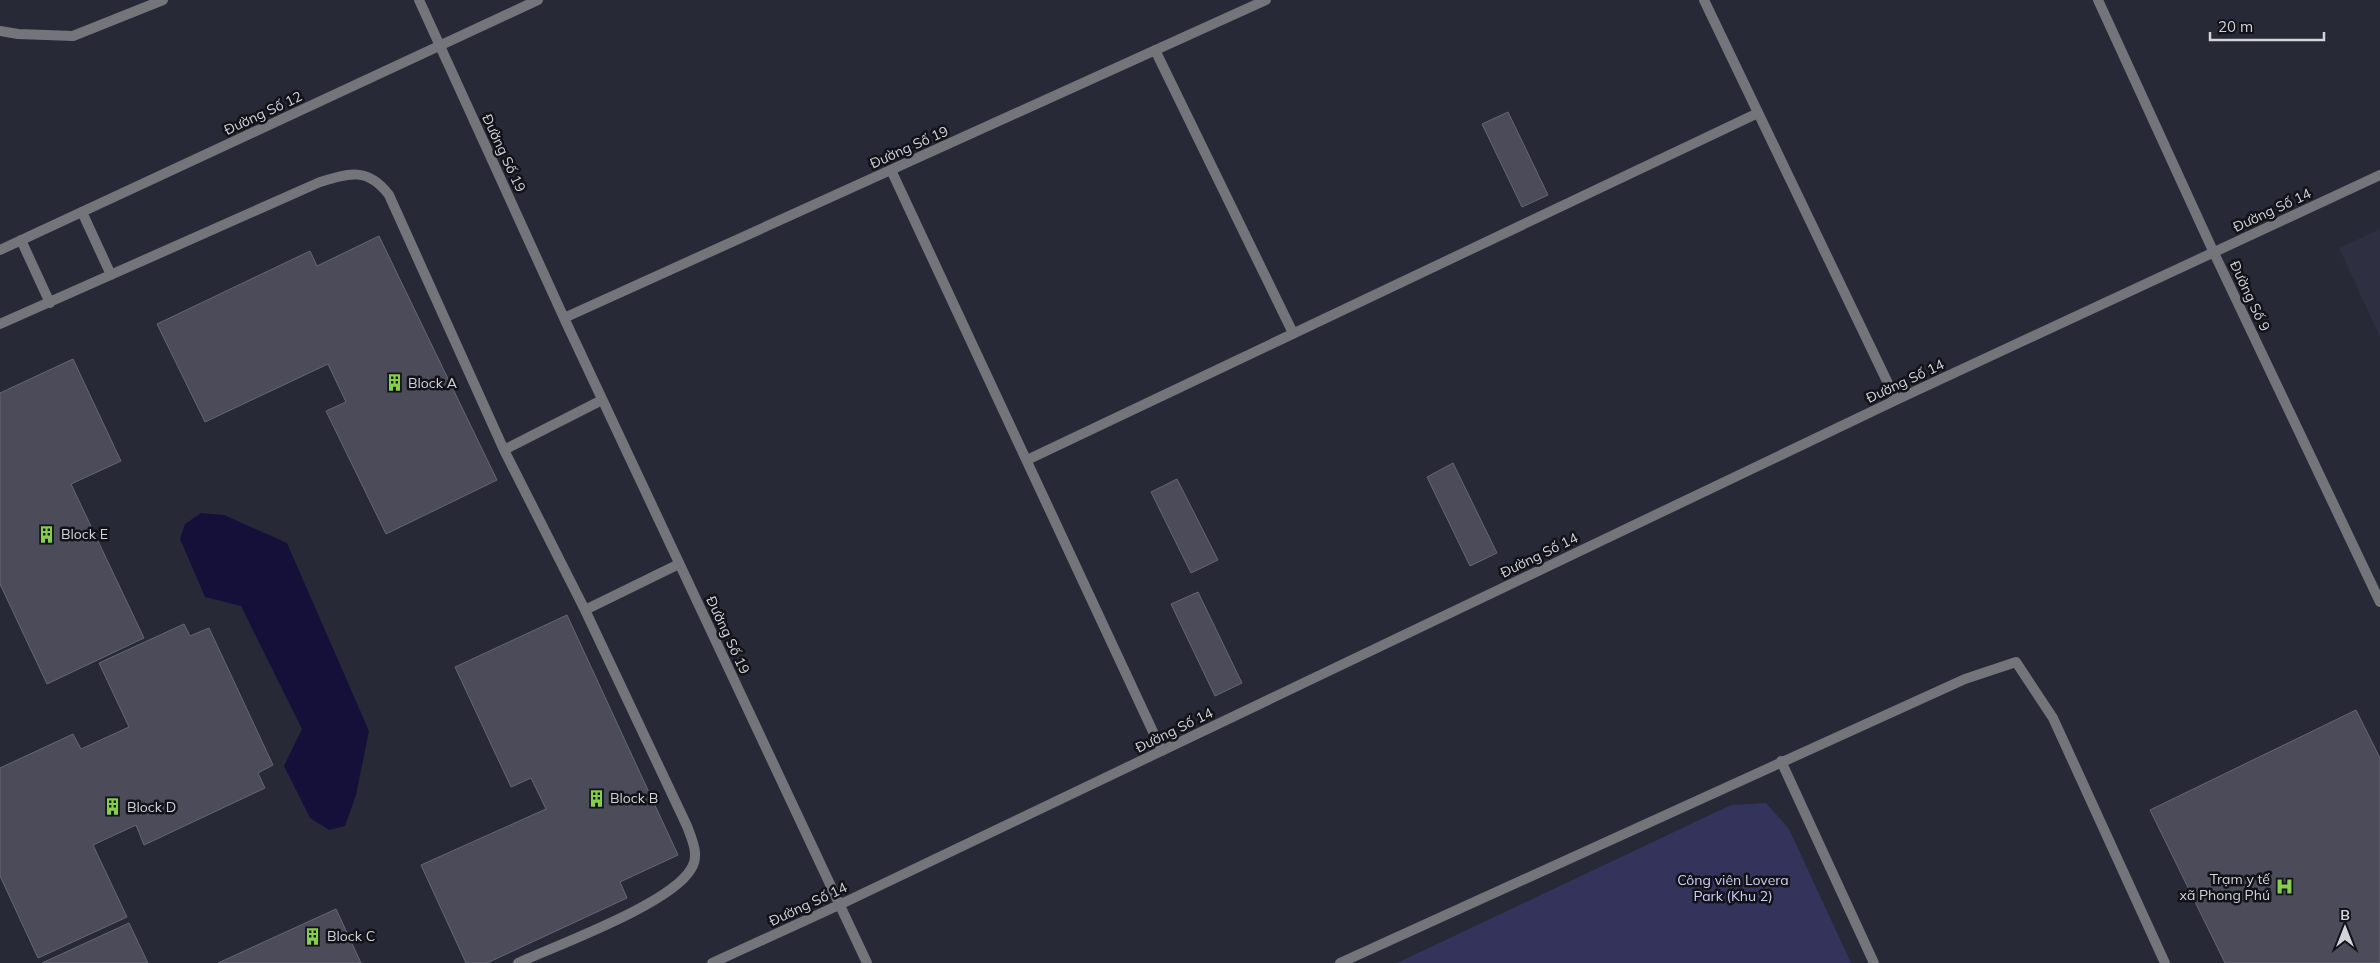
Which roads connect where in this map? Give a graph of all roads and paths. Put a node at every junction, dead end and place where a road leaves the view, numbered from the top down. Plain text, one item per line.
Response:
1 (163, 0) edge
2 (419, 0) edge
3 (538, 0) edge
4 (1266, 0) edge
5 (1704, 0) edge
6 (2098, 0) edge
7 (0, 31) edge
8 (440, 46) junction
9 (1155, 50) junction
10 (1758, 113) junction
11 (891, 170) junction
12 (2380, 175) edge
13 (82, 212) junction
14 (21, 240) junction
15 (0, 250) edge
16 (2214, 253) junction
17 (111, 275) junction
18 (50, 303) junction
19 (564, 318) junction
20 (0, 324) edge
21 (1293, 333) junction
22 (602, 400) junction
23 (1896, 400) junction
24 (504, 450) junction
25 (1027, 460) junction
26 (679, 564) junction
27 (2380, 602) edge
28 (586, 610) junction
29 (1162, 750) junction
30 (1781, 761) junction
31 (839, 904) junction
32 (518, 963) edge
33 (712, 963) edge
34 (867, 963) edge
35 (1340, 963) edge
36 (1874, 963) edge
37 (2165, 963) edge

1 - 7 street
2 - 8 street, Đường Số 19
3 - 8 street, Đường Số 12
4 - 9 street, Đường Số 19
5 - 10 street
6 - 16 street, Đường Số 9
8 - 13 street, Đường Số 12
8 - 19 street, Đường Số 19
9 - 11 street, Đường Số 19
9 - 21 street
10 - 21 street
10 - 23 street
11 - 19 street, Đường Số 19
11 - 25 street
12 - 16 street, Đường Số 14
13 - 14 street, Đường Số 12
13 - 17 street
14 - 15 street, Đường Số 12
14 - 18 street
16 - 23 street, Đường Số 14
16 - 27 street, Đường Số 9
17 - 18 street
17 - 24 street
18 - 20 street
19 - 22 street, Đường Số 19
21 - 25 street
22 - 24 street
22 - 26 street, Đường Số 19
23 - 29 street, Đường Số 14
24 - 28 street
25 - 29 street
26 - 28 street
26 - 31 street, Đường Số 19
28 - 32 street
29 - 31 street, Đường Số 14
30 - 35 street
30 - 36 street
30 - 37 street
31 - 33 street, Đường Số 14
31 - 34 street, Đường Số 19

